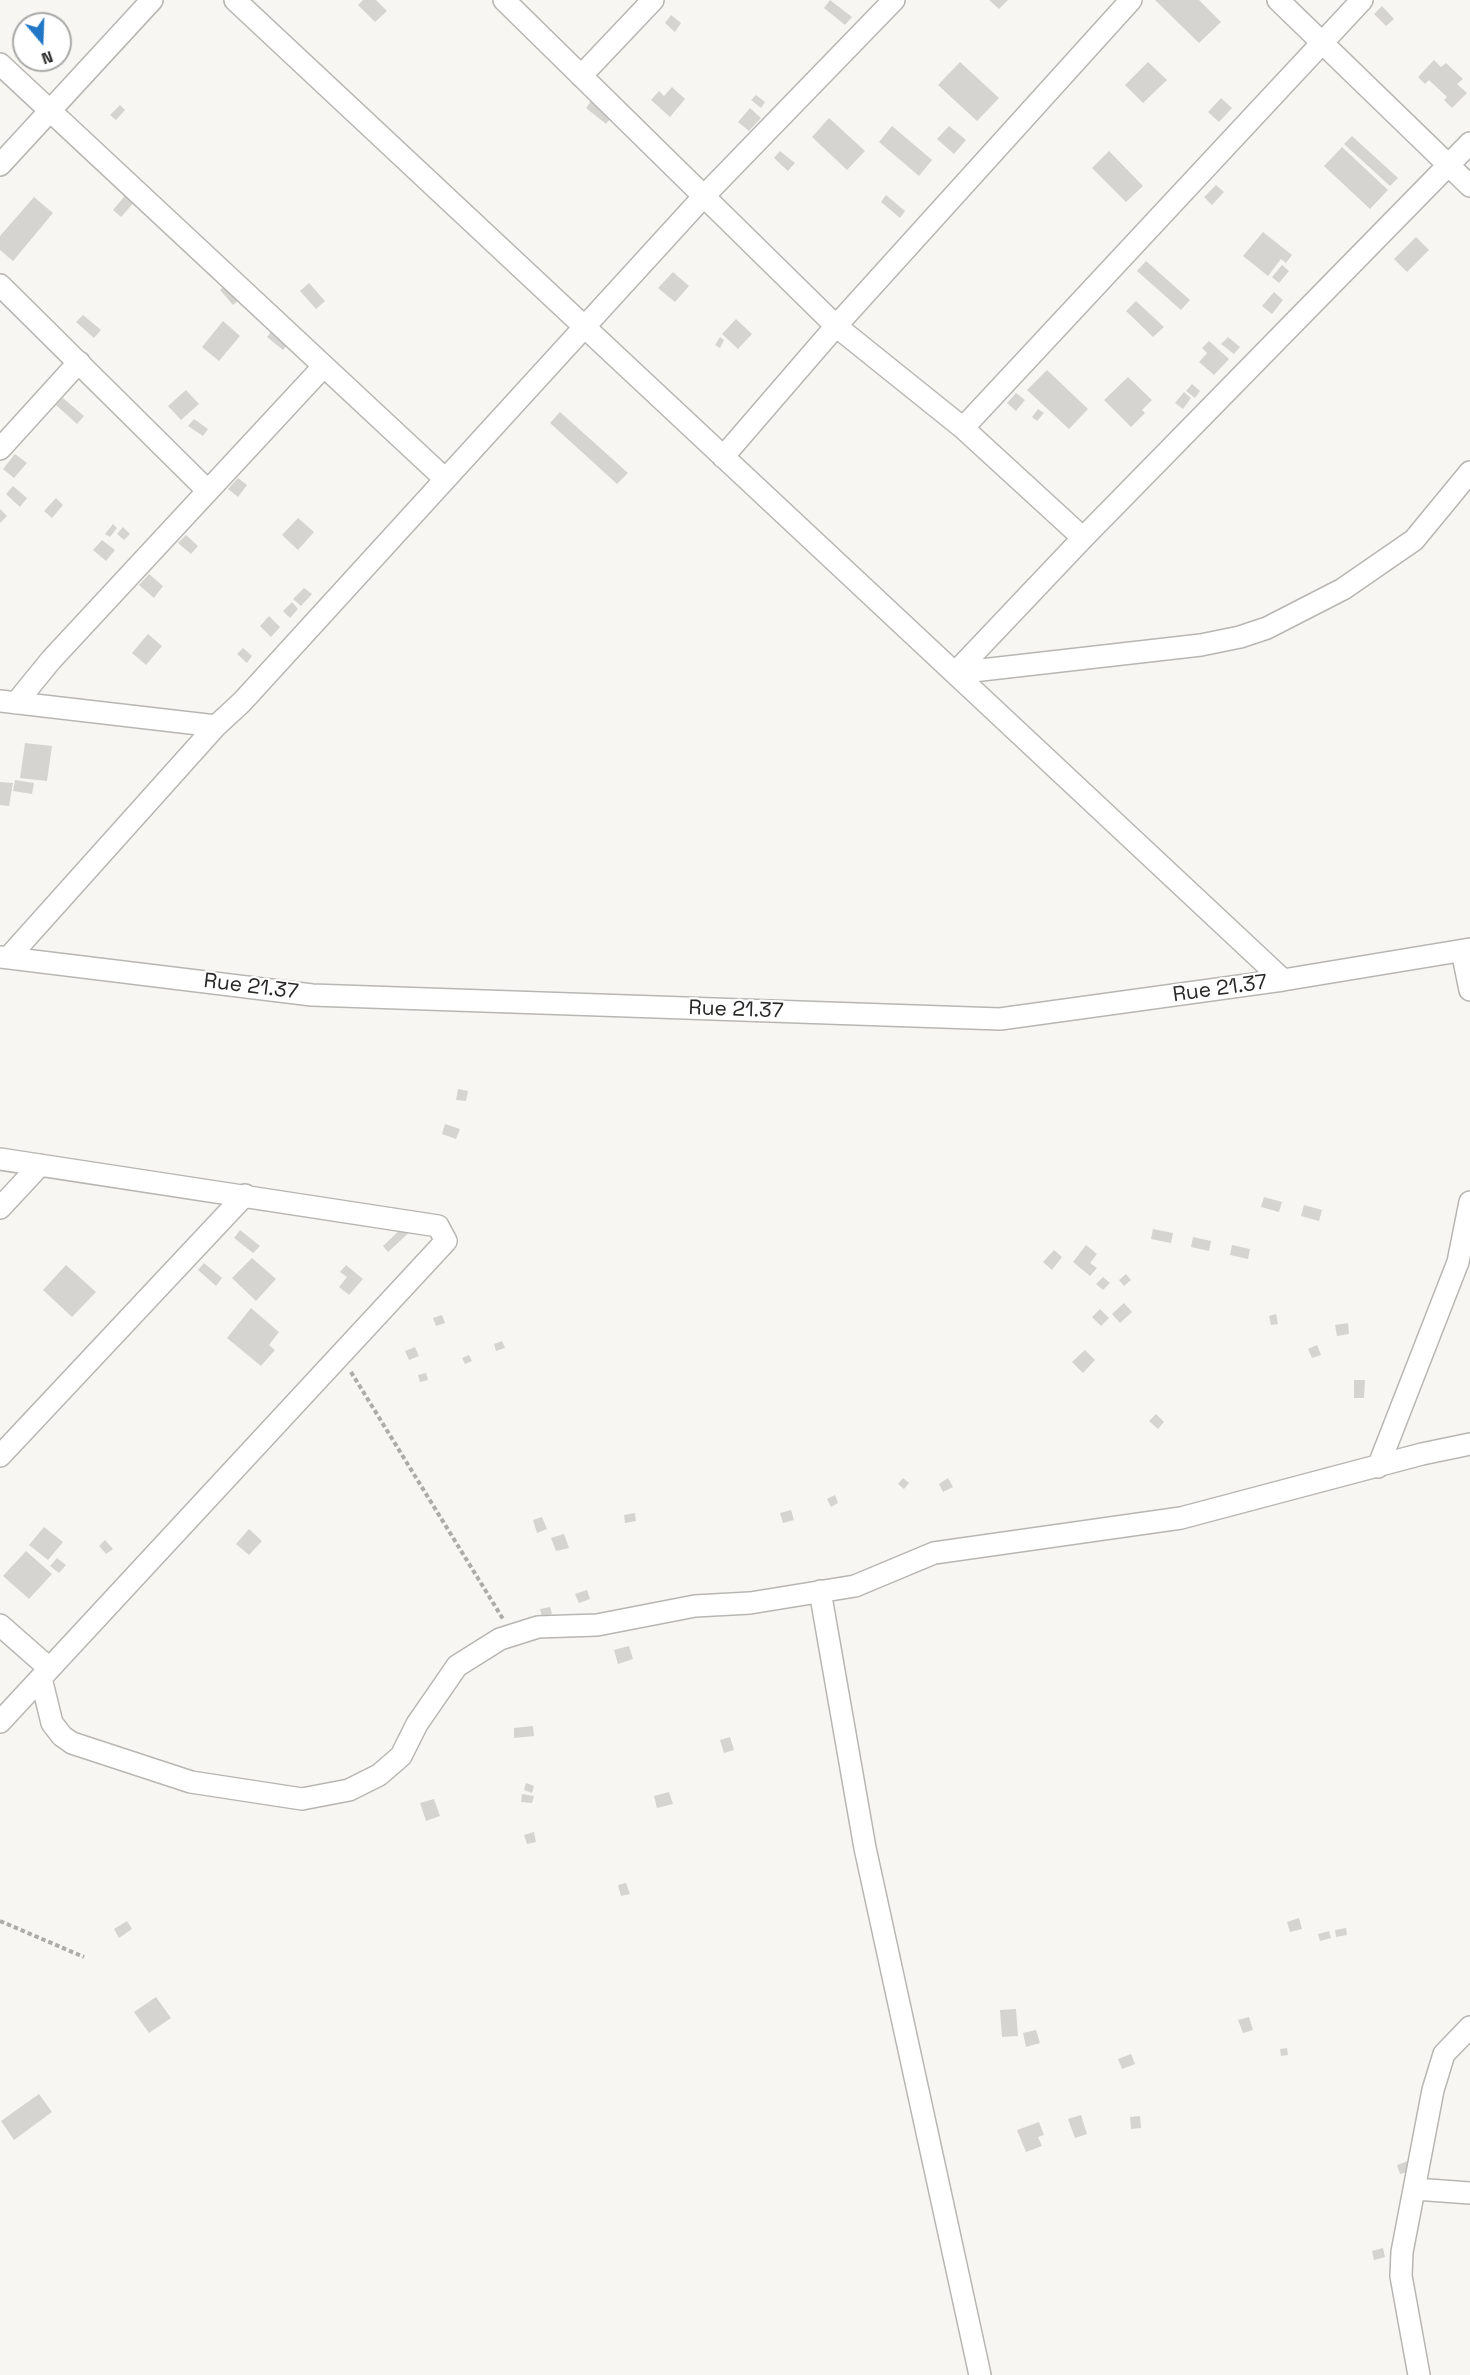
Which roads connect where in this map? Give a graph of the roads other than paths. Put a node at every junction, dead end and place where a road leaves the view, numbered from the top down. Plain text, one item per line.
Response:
1 (152, 0) edge
2 (235, 0) edge
3 (504, 0) edge
4 (653, 0) edge
5 (894, 0) edge
6 (1131, 0) edge
7 (1278, 0) edge
8 (1362, 0) edge
9 (1323, 42) junction
10 (0, 64) edge
11 (581, 76) junction
12 (49, 112) junction
13 (1470, 143) edge
14 (0, 165) edge
15 (1449, 166) junction
16 (1470, 186) edge
17 (704, 196) junction
18 (0, 285) edge
19 (836, 326) junction
20 (585, 327) junction
21 (79, 362) junction
22 (323, 367) junction
23 (963, 428) junction
24 (0, 449) edge
25 (723, 457) junction
26 (1470, 472) edge
27 (444, 478) junction
28 (208, 490) junction
29 (1083, 537) junction
30 (955, 673) junction
31 (8, 702) edge
32 (216, 726) junction
33 (1466, 950) edge
34 (4, 957) edge
35 (1283, 980) junction
36 (1470, 990) edge
37 (0, 1159) edge
38 (40, 1165) junction
39 (245, 1196) junction
40 (1470, 1202) edge
41 (0, 1208) edge
42 (1470, 1444) edge
43 (0, 1456) edge
44 (1378, 1467) junction
45 (820, 1591) junction
46 (0, 1625) edge
47 (45, 1673) junction
48 (0, 1722) edge
49 (1470, 2027) edge
50 (1415, 2189) junction
51 (1470, 2193) edge
52 (980, 2375) edge
53 (1419, 2375) edge

1 - 12 street
2 - 20 street
3 - 11 street
4 - 11 street
5 - 17 street
6 - 19 street
7 - 9 street
8 - 9 street
9 - 15 street
9 - 23 street
10 - 12 street
11 - 17 street
12 - 14 street
12 - 22 street
13 - 15 street
15 - 16 street
15 - 29 street
17 - 19 street
17 - 20 street
18 - 21 street
19 - 23 street
19 - 25 street
20 - 25 street
20 - 27 street
21 - 24 street
21 - 28 street
22 - 27 street
22 - 28 street
23 - 29 street
25 - 30 street
26 - 30 street
27 - 32 street
28 - 31 street
29 - 30 street
30 - 35 street
31 - 32 street
32 - 34 street
33 - 35 street, Rue 21.37
33 - 36 street
34 - 35 street, Rue 21.37
37 - 38 street
38 - 39 street
38 - 41 street
39 - 43 street
39 - 47 street
40 - 44 street
42 - 44 street
44 - 45 street
45 - 47 street
45 - 52 street
46 - 47 street
47 - 48 street
49 - 50 street
50 - 51 street
50 - 53 street

